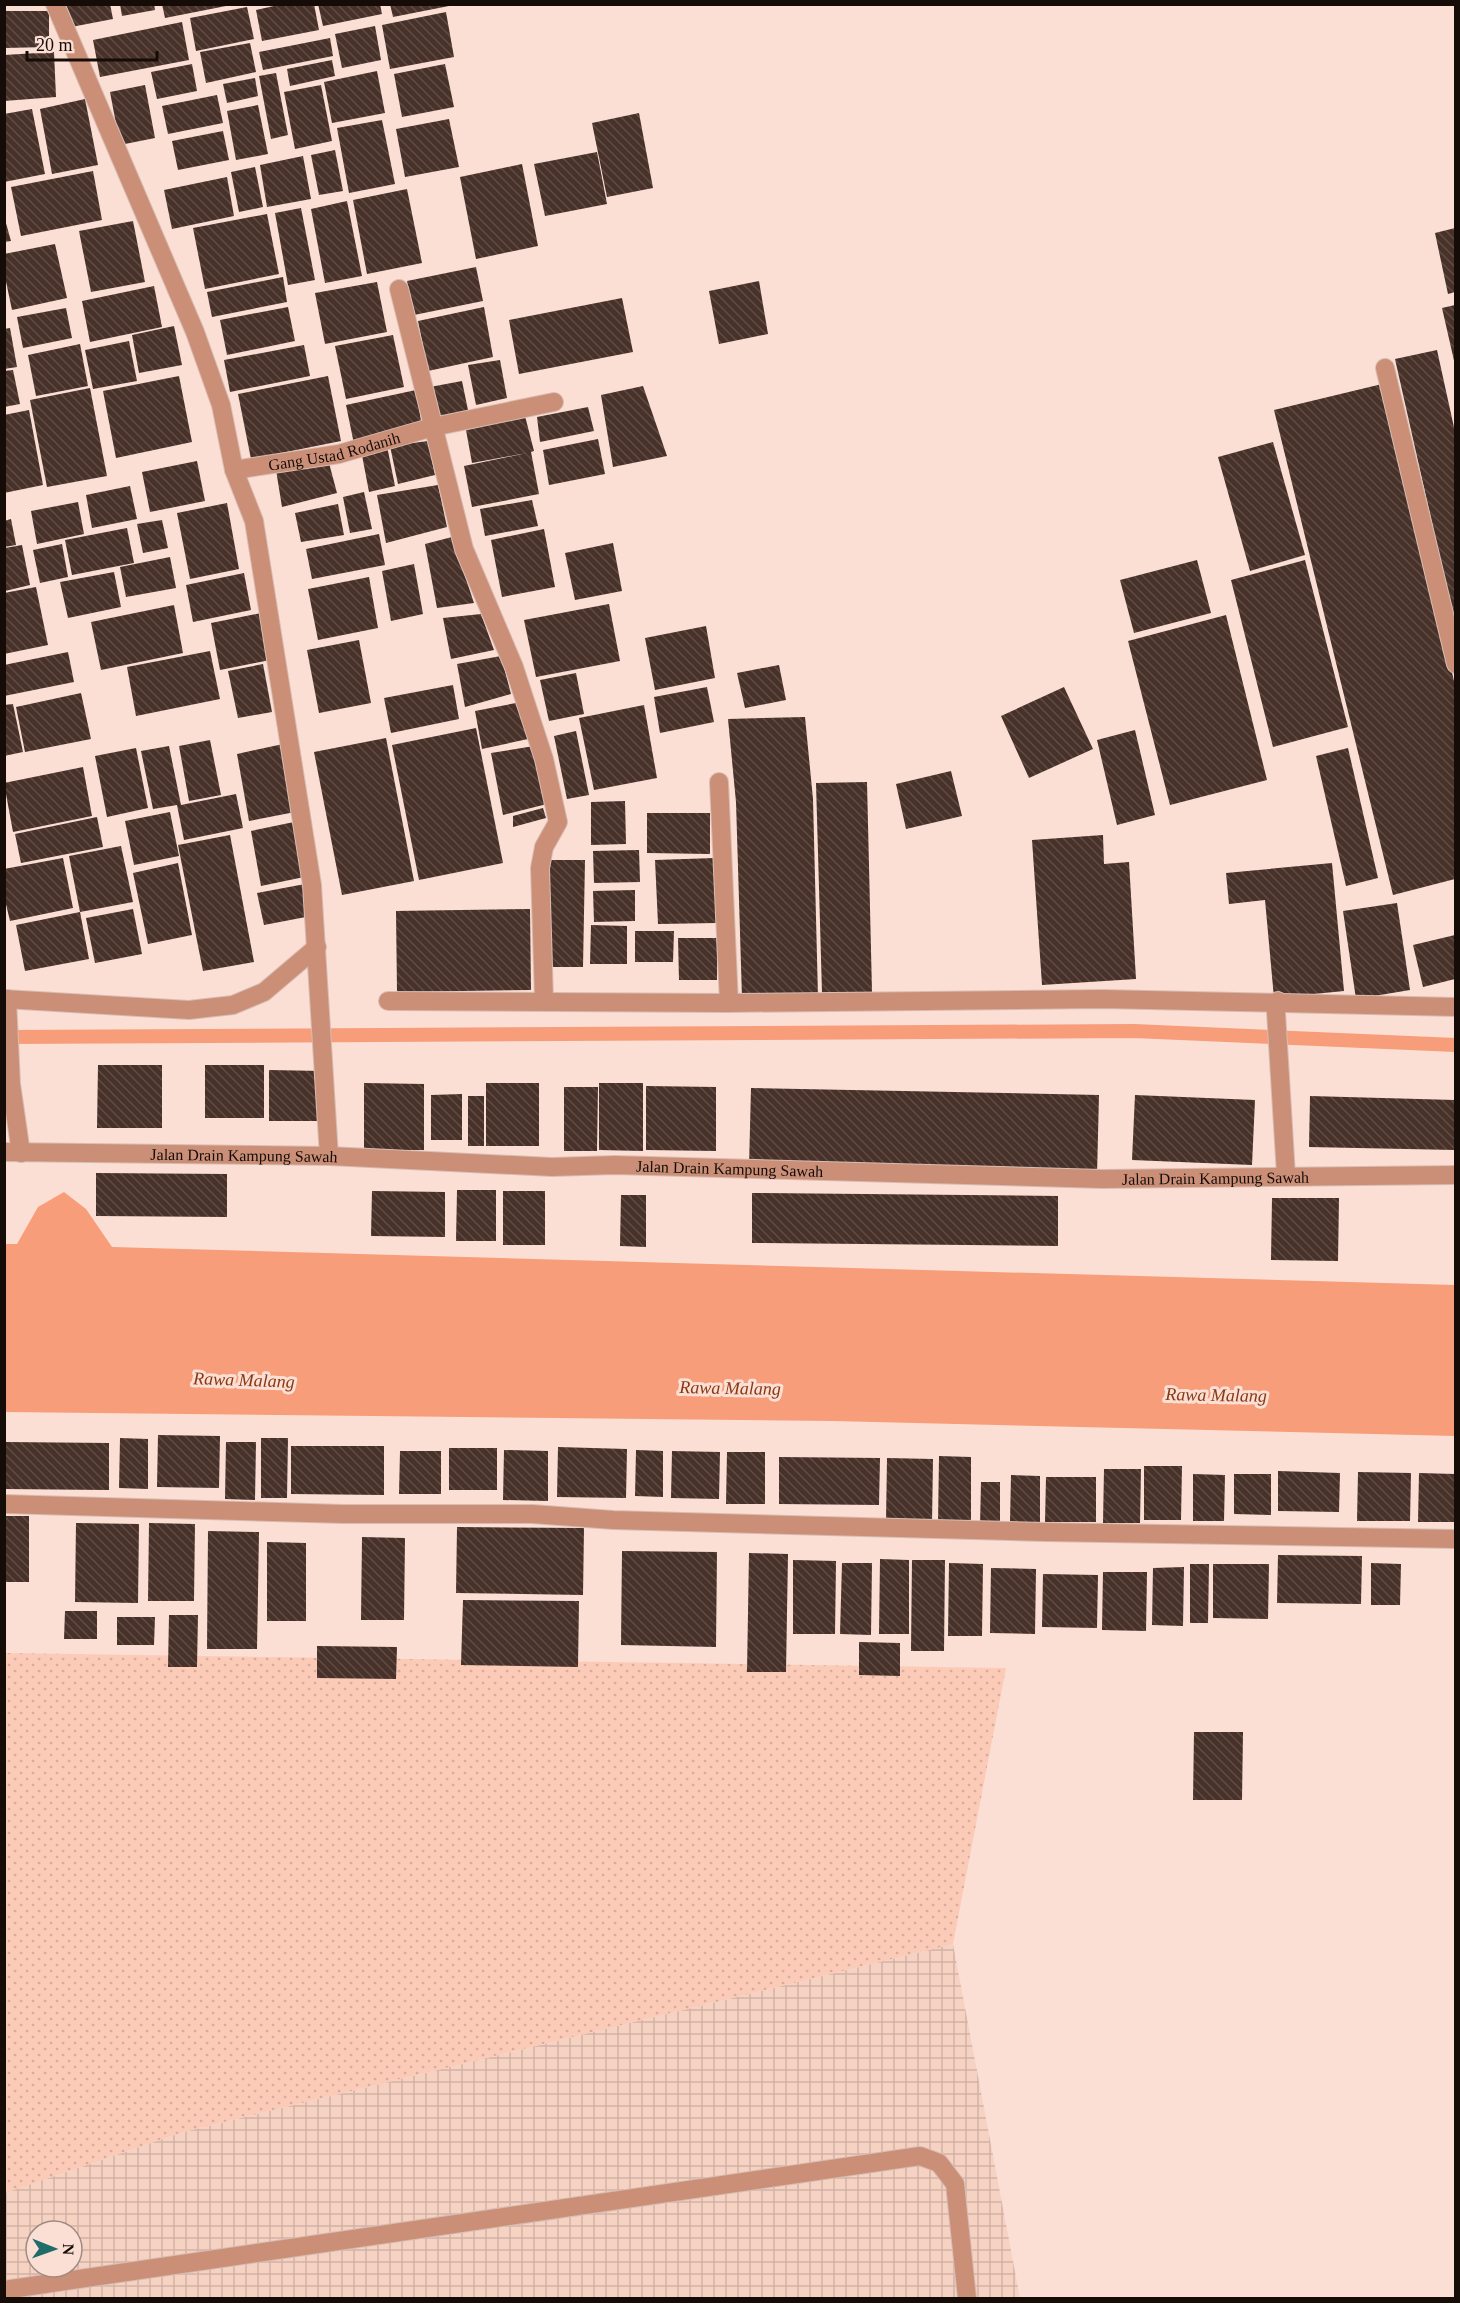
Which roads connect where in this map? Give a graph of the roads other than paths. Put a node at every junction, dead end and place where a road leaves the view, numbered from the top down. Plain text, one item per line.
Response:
1 (55, 4) edge
2 (399, 289) dead end
3 (1385, 368) dead end
4 (554, 402) dead end
5 (433, 427) junction
6 (234, 470) junction
7 (1455, 664) edge
8 (719, 782) dead end
9 (317, 947) junction
10 (6, 999) edge
11 (544, 1000) junction
12 (388, 1001) dead end
13 (729, 1003) junction
14 (1277, 1006) junction
15 (1455, 1007) edge
16 (13, 1153) edge
17 (329, 1156) junction
18 (1286, 1175) junction
19 (1455, 1175) edge
20 (4, 1504) edge
21 (1455, 1539) edge
22 (4, 2290) edge
23 (967, 2298) edge

1 - 6 street
2 - 5 street
3 - 7 street
4 - 5 street, Gang Ustad Rodanih
5 - 6 street, Gang Ustad Rodanih
5 - 11 street
6 - 9 street
8 - 13 street
9 - 10 street
9 - 17 street
10 - 16 street
11 - 12 street
11 - 13 street
13 - 14 street
14 - 15 street
14 - 18 street
16 - 17 street, Jalan Drain Kampung Sawah
17 - 18 street, Jalan Drain Kampung Sawah
18 - 19 street, Jalan Drain Kampung Sawah
20 - 21 street
22 - 23 street

